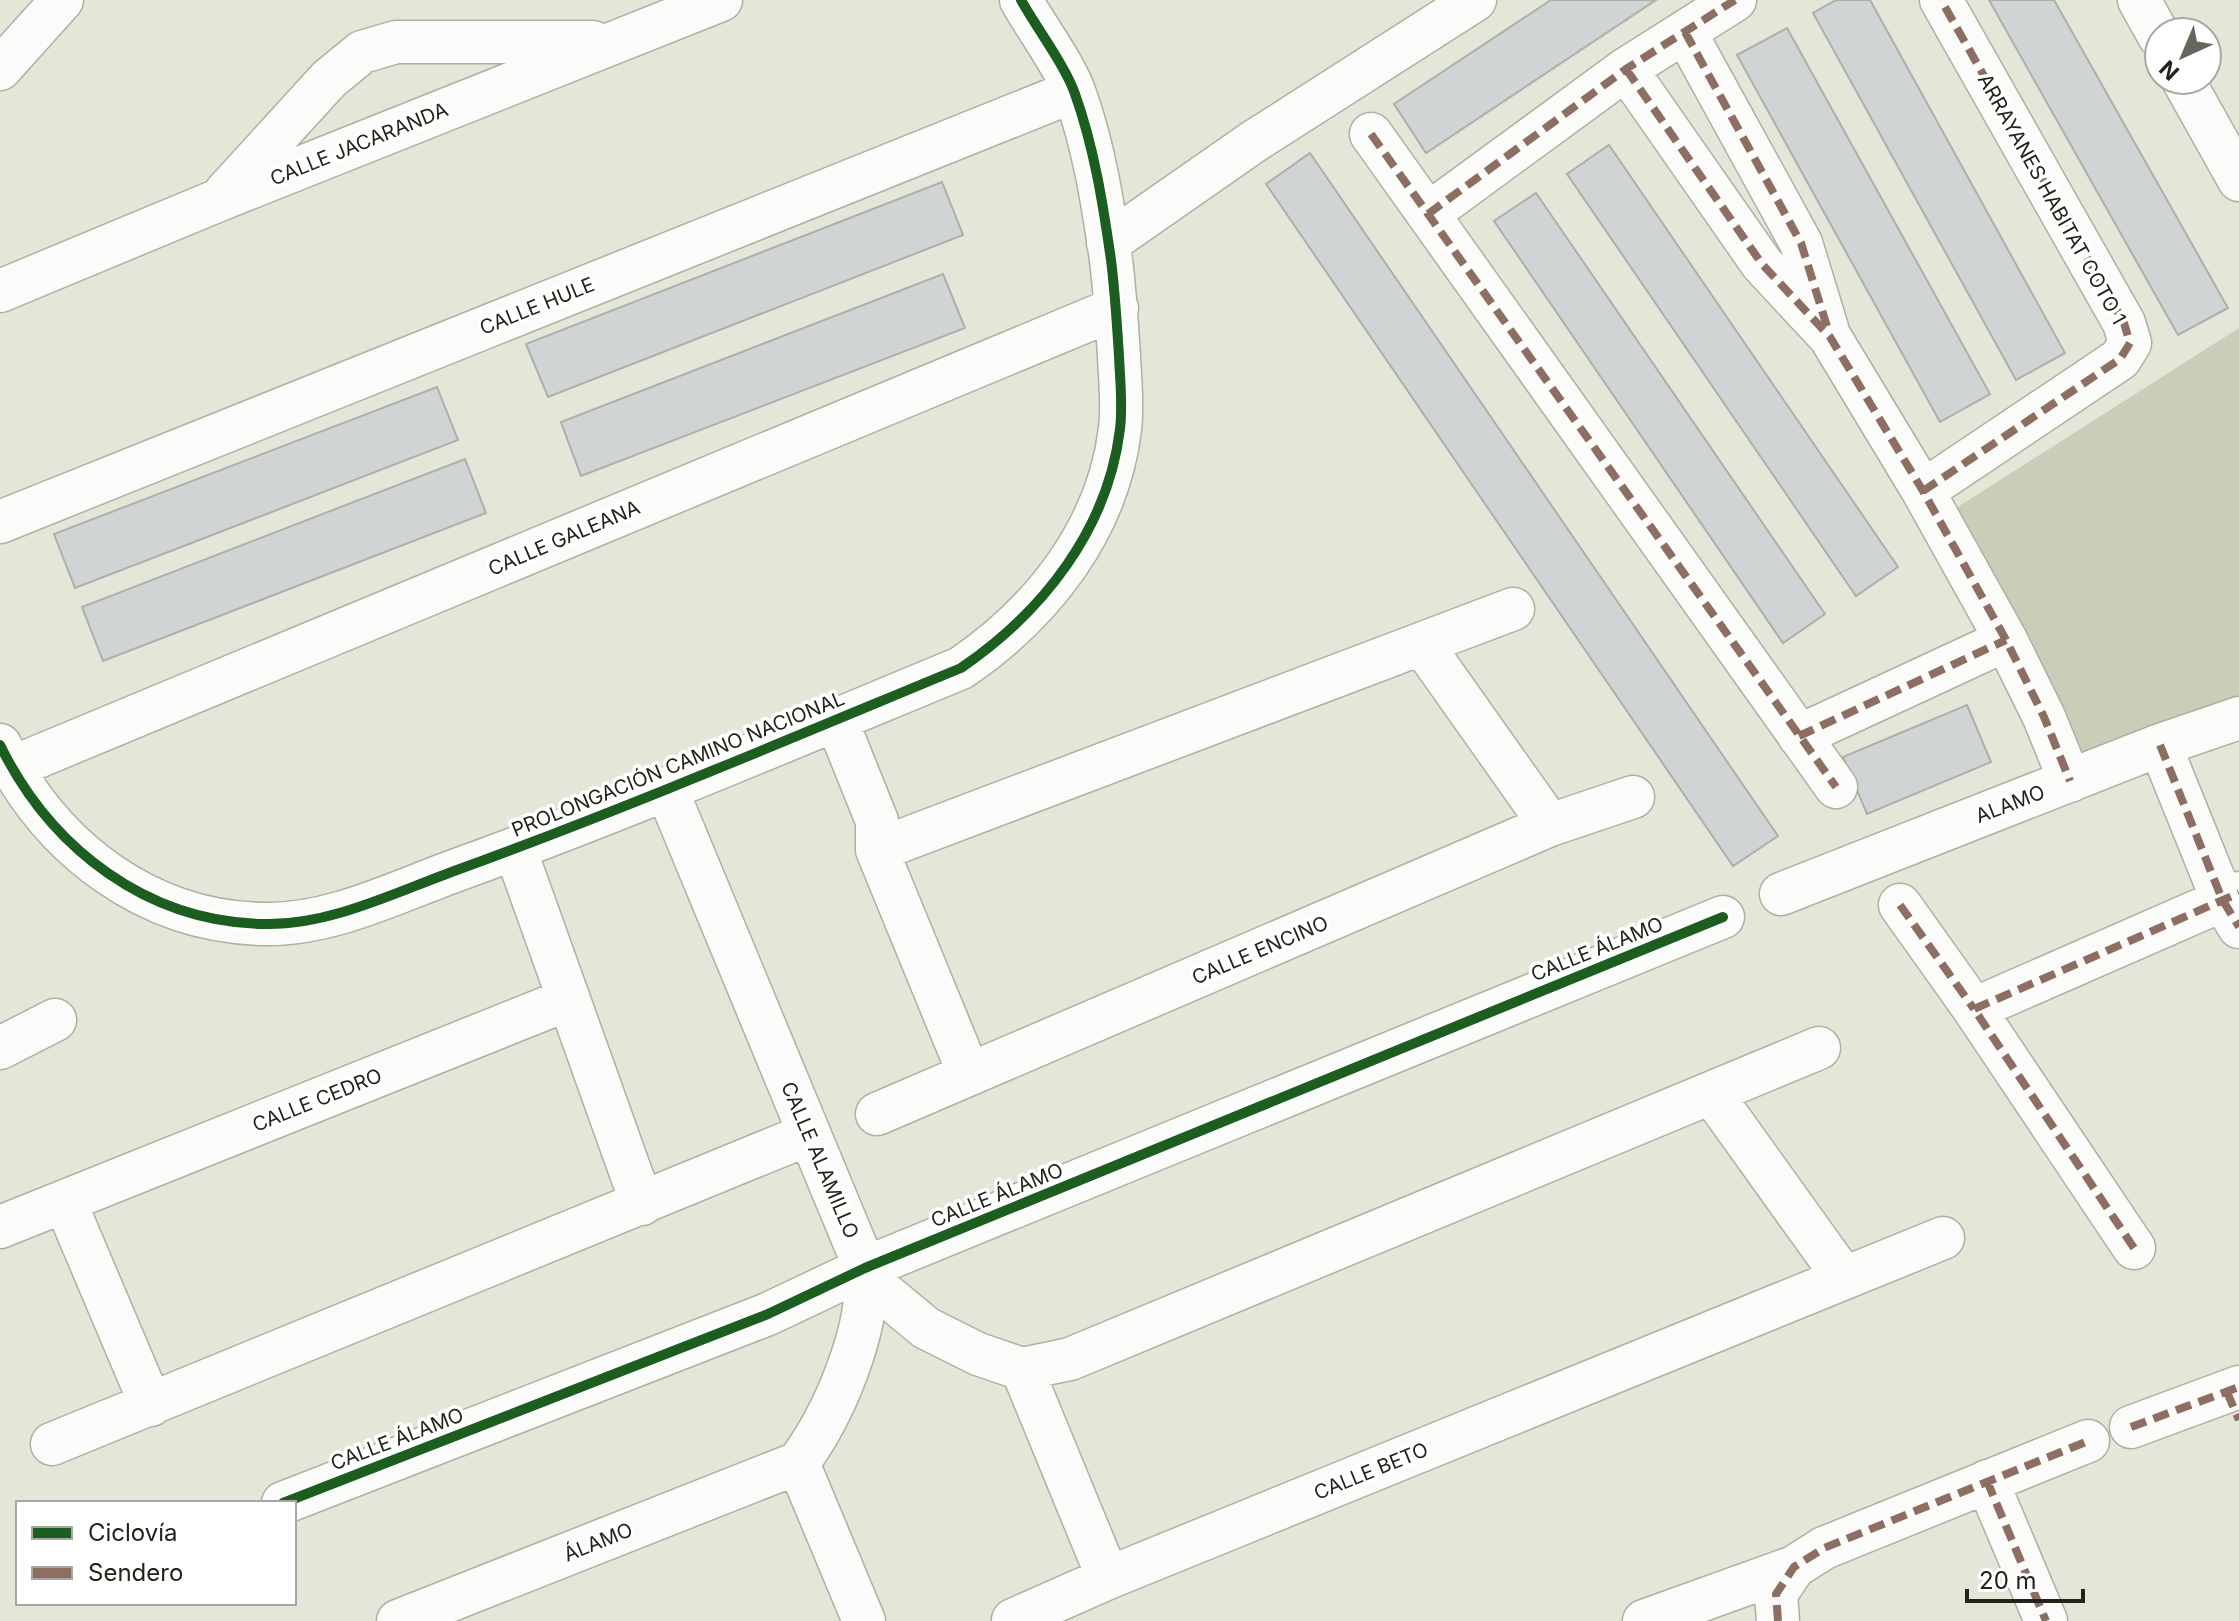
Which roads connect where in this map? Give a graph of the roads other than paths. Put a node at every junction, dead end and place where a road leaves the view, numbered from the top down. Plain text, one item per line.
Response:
1 (62, 0) edge
2 (721, 0) edge
3 (1021, 0) edge
4 (1475, 0) edge
5 (1735, 0) edge
6 (1941, 0) edge
7 (1685, 32) junction
8 (615, 42) junction
9 (0, 69) edge
10 (1626, 69) junction
11 (1074, 91) junction
12 (2192, 96) edge
13 (1371, 134) dead end
14 (2239, 180) edge
15 (219, 200) junction
16 (1428, 214) junction
17 (1108, 243) junction
18 (0, 291) edge
19 (1117, 308) junction
20 (1830, 337) junction
21 (1923, 491) junction
22 (0, 522) edge
23 (1513, 609) dead end
24 (2006, 640) junction
25 (1422, 644) junction
26 (2239, 718) edge
27 (824, 724) junction
28 (1799, 736) junction
29 (2160, 745) junction
30 (6, 756) edge
31 (2070, 781) junction
32 (1836, 787) dead end
33 (666, 788) junction
34 (1633, 797) dead end
35 (1550, 825) junction
36 (515, 849) junction
37 (877, 850) junction
38 (1781, 894) dead end
39 (1900, 905) dead end
40 (2233, 907) edge
41 (1723, 917) dead end
42 (569, 999) junction
43 (1974, 1009) junction
44 (55, 1020) dead end
45 (0, 1048) edge
46 (1819, 1048) dead end
47 (969, 1074) junction
48 (1712, 1094) junction
49 (877, 1114) dead end
50 (809, 1134) junction
51 (65, 1202) junction
52 (642, 1204) junction
53 (0, 1227) edge
54 (1943, 1238) dead end
55 (2134, 1248) dead end
56 (866, 1274) junction
57 (1844, 1278) junction
58 (1022, 1369) junction
59 (2235, 1400) edge
60 (151, 1405) junction
61 (2131, 1427) dead end
62 (2088, 1441) dead end
63 (52, 1444) dead end
64 (798, 1463) junction
65 (1987, 1481) junction
66 (288, 1501) edge
67 (1794, 1567) junction
68 (1108, 1578) junction
69 (1013, 1620) edge
70 (398, 1621) edge
71 (864, 1621) edge
72 (1644, 1621) edge
73 (1778, 1621) edge
74 (2046, 1621) edge

1 - 9 street
2 - 8 street, CALLE JACARANDA
3 - 11 street, PROLONGACIÓN CAMINO NACIONAL
4 - 17 street
5 - 7 street
6 - 21 street, ARRAYANES HABITAT COTO 1
7 - 10 street
7 - 20 street
8 - 15 street, CALLE JACARANDA
8 - 15 street
10 - 16 street
10 - 20 street
11 - 17 street, PROLONGACIÓN CAMINO NACIONAL
11 - 22 street, CALLE HULE
12 - 14 street
13 - 16 street
15 - 18 street, CALLE JACARANDA
16 - 28 street
17 - 19 street, PROLONGACIÓN CAMINO NACIONAL
19 - 27 street, PROLONGACIÓN CAMINO NACIONAL
19 - 30 street, CALLE GALEANA
20 - 21 street
21 - 24 street
23 - 25 street
24 - 28 street
24 - 31 street
25 - 35 street
25 - 37 street
26 - 29 street, ALAMO
27 - 33 street, PROLONGACIÓN CAMINO NACIONAL
27 - 37 street
28 - 32 street
29 - 31 street, ALAMO
29 - 40 street
30 - 36 street, PROLONGACIÓN CAMINO NACIONAL
31 - 38 street, ALAMO
33 - 36 street, PROLONGACIÓN CAMINO NACIONAL
33 - 50 street, CALLE ALAMILLO
34 - 35 street, CALLE ENCINO
35 - 47 street, CALLE ENCINO
36 - 42 street
37 - 47 street
39 - 43 street
40 - 43 street
41 - 56 street, CALLE ÁLAMO
42 - 51 street, CALLE CEDRO
42 - 52 street
43 - 55 street
44 - 45 street
46 - 48 street
47 - 49 street, CALLE ENCINO
48 - 57 street
48 - 58 street
50 - 52 street
50 - 56 street, CALLE ALAMILLO
51 - 53 street, CALLE CEDRO
51 - 60 street
52 - 60 street
54 - 57 street, CALLE BETO
56 - 58 street
56 - 64 street
56 - 66 street, CALLE ÁLAMO
57 - 68 street, CALLE BETO
58 - 68 street
59 - 61 street
60 - 63 street
62 - 65 street
64 - 70 street, ÁLAMO
64 - 71 street
65 - 67 street
65 - 74 street
67 - 72 street
67 - 73 street
68 - 69 street, CALLE BETO

